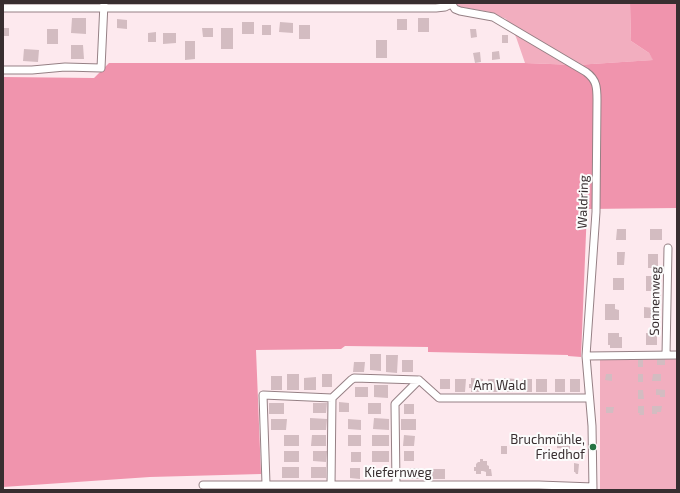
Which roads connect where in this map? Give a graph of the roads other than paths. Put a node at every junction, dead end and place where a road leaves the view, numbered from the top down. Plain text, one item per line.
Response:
1 (451, 4) edge
2 (104, 6) edge
3 (3, 8) edge
4 (3, 70) edge
5 (668, 248) dead end
6 (666, 355) junction
7 (677, 355) edge
8 (586, 356) junction
9 (419, 380) junction
10 (332, 398) junction
11 (589, 398) junction
12 (266, 484) junction
13 (203, 485) dead end
14 (331, 485) junction
15 (396, 485) junction
16 (593, 489) edge

1 - 2 street
1 - 8 street, Waldring
2 - 3 street
2 - 4 street
5 - 6 street, Sonnenweg
6 - 7 street, Sonnenweg
6 - 8 street, Sonnenweg
8 - 11 street, Waldring
9 - 10 street
9 - 11 street, Am Wald
9 - 15 street
10 - 12 street
10 - 14 street
11 - 16 street, Waldring
12 - 13 street, Kiefernweg
12 - 14 street, Kiefernweg
14 - 15 street, Kiefernweg
15 - 16 street, Kiefernweg

